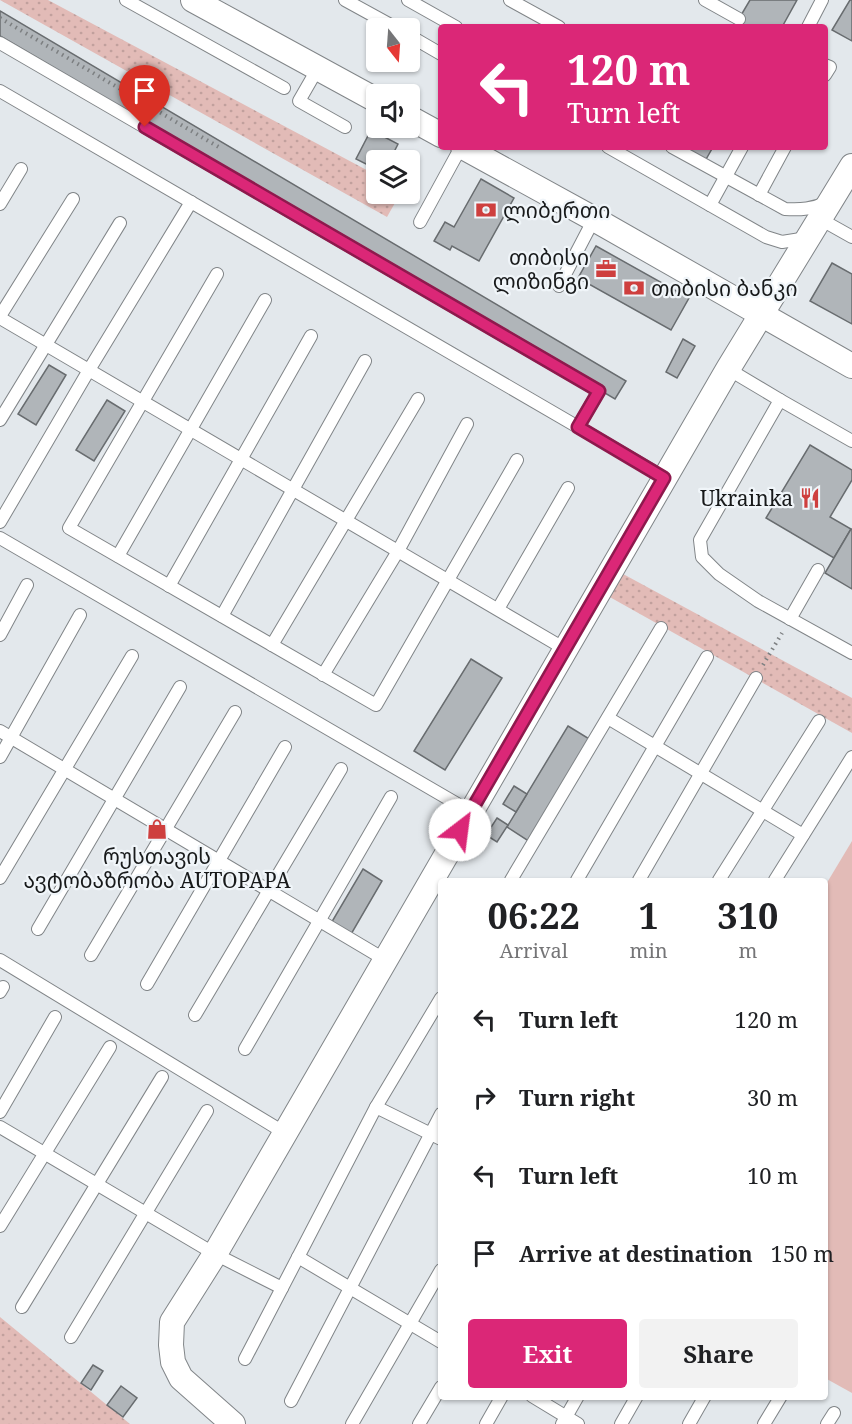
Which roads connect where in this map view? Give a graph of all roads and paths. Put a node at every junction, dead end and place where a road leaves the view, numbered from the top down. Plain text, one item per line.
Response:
1 (126, 0) edge
2 (193, 0) edge
3 (345, 0) edge
4 (408, 0) edge
5 (510, 0) edge
6 (705, 0) edge
7 (822, 0) edge
8 (378, 18) edge
9 (739, 19) dead end
10 (451, 24) edge
11 (554, 24) edge
12 (810, 24) edge
13 (420, 42) edge
14 (0, 43) edge
15 (438, 52) edge
16 (318, 68) junction
17 (284, 88) dead end
18 (0, 91) edge
19 (366, 94) edge
20 (420, 123) edge
21 (345, 127) dead end
22 (438, 133) edge
23 (460, 150) edge
24 (468, 150) edge
25 (613, 150) edge
26 (677, 150) edge
27 (740, 150) edge
28 (783, 150) edge
29 (852, 166) edge
30 (21, 169) dead end
31 (726, 177) junction
32 (759, 195) junction
33 (73, 199) dead end
34 (191, 202) junction
35 (0, 204) edge
36 (710, 205) junction
37 (594, 219) junction
38 (820, 219) junction
39 (420, 222) dead end
40 (120, 223) dead end
41 (852, 237) edge
42 (217, 274) dead end
43 (559, 286) dead end
44 (265, 300) dead end
45 (762, 315) junction
46 (0, 317) edge
47 (311, 336) dead end
48 (46, 344) junction
49 (365, 361) dead end
50 (852, 366) edge
51 (728, 369) junction
52 (89, 370) junction
53 (418, 399) dead end
54 (780, 400) junction
55 (143, 401) junction
56 (0, 420) edge
57 (468, 424) dead end
58 (578, 427) junction
59 (191, 429) junction
60 (852, 441) edge
61 (241, 459) junction
62 (517, 460) dead end
63 (664, 478) junction
64 (568, 488) dead end
65 (293, 489) junction
66 (346, 520) junction
67 (0, 522) edge
68 (0, 537) edge
69 (398, 551) junction
70 (118, 556) junction
71 (818, 570) dead end
72 (448, 580) junction
73 (27, 585) dead end
74 (169, 586) junction
75 (498, 609) junction
76 (80, 615) dead end
77 (222, 616) junction
78 (790, 619) junction
79 (661, 628) dead end
80 (0, 635) edge
81 (272, 645) junction
82 (565, 649) junction
83 (852, 653) edge
84 (132, 656) dead end
85 (707, 657) dead end
86 (323, 675) junction
87 (756, 678) dead end
88 (180, 687) dead end
89 (235, 712) dead end
90 (608, 718) junction
91 (819, 721) dead end
92 (5, 734) edge
93 (285, 747) dead end
94 (0, 757) edge
95 (852, 757) edge
96 (341, 769) dead end
97 (64, 770) junction
98 (701, 773) junction
99 (391, 797) dead end
100 (114, 799) junction
101 (763, 811) junction
102 (471, 812) junction
103 (165, 829) junction
104 (804, 835) junction
105 (219, 861) junction
106 (0, 878) edge
107 (512, 878) edge
108 (578, 878) edge
109 (640, 878) edge
110 (720, 878) edge
111 (776, 878) edge
112 (269, 891) junction
113 (319, 921) junction
114 (38, 929) dead end
115 (91, 955) dead end
116 (384, 959) junction
117 (0, 960) edge
118 (147, 984) dead end
119 (438, 1003) edge
120 (195, 1015) dead end
121 (56, 1017) dead end
122 (110, 1047) dead end
123 (245, 1049) dead end
124 (162, 1077) dead end
125 (376, 1107) junction
126 (207, 1111) dead end
127 (0, 1112) edge
128 (0, 1127) edge
129 (285, 1133) junction
130 (435, 1136) edge
131 (44, 1153) junction
132 (97, 1184) junction
133 (146, 1213) junction
134 (0, 1226) edge
135 (215, 1254) junction
136 (298, 1257) junction
137 (438, 1275) edge
138 (282, 1288) junction
139 (350, 1288) junction
140 (22, 1307) dead end
141 (410, 1324) junction
142 (71, 1337) dead end
143 (438, 1340) edge
144 (245, 1359) dead end
145 (438, 1392) edge
146 (500, 1400) edge
147 (537, 1400) edge
148 (576, 1400) edge
149 (635, 1400) edge
150 (703, 1400) edge
151 (779, 1400) edge
152 (291, 1401) dead end
153 (834, 1413) dead end
154 (564, 1420) edge
155 (233, 1424) edge
156 (352, 1424) edge
157 (419, 1424) edge
158 (486, 1424) edge
159 (578, 1424) edge
160 (621, 1424) edge
161 (689, 1424) edge
162 (764, 1424) edge
163 (828, 1424) edge

1 - 17 lane
2 - 16 street
3 - 8 lane
4 - 10 lane
5 - 11 lane
6 - 9 lane
7 - 12 lane
13 - 15 lane
14 - 58 lane
16 - 19 street
16 - 21 lane
18 - 34 lane
20 - 22 street
23 - 39 lane
24 - 37 street
25 - 36 lane
26 - 31 lane
27 - 31 lane
28 - 32 lane
29 - 38 street
30 - 35 lane
31 - 32 lane
31 - 36 lane
32 - 38 lane
33 - 46 lane
34 - 52 lane
34 - 58 lane
36 - 38 lane
37 - 43 lane
37 - 45 street
38 - 41 lane
38 - 45 street
40 - 48 lane
42 - 55 lane
44 - 59 lane
45 - 50 street
45 - 51 street
46 - 48 lane
47 - 61 lane
48 - 52 lane
48 - 56 lane
49 - 65 lane
51 - 54 lane
51 - 63 street
52 - 55 lane
52 - 67 lane
53 - 66 lane
54 - 60 lane
54 - 78 lane
55 - 59 lane
55 - 70 lane
57 - 69 lane
58 - 63 lane
59 - 61 lane
59 - 70 lane
61 - 65 lane
61 - 74 lane
62 - 72 lane
63 - 82 street
64 - 75 lane
65 - 66 lane
65 - 77 lane
66 - 69 lane
66 - 81 lane
68 - 102 lane
69 - 72 lane
69 - 86 lane
70 - 74 lane
71 - 78 lane
72 - 75 lane
72 - 86 lane
73 - 80 lane
74 - 77 lane
75 - 82 lane
76 - 92 lane
77 - 81 lane
78 - 83 lane
79 - 90 lane
81 - 86 lane
82 - 102 street
84 - 97 lane
85 - 108 lane
87 - 98 lane
88 - 100 lane
89 - 103 lane
90 - 98 lane
90 - 107 lane
91 - 101 lane
92 - 94 lane
92 - 97 lane
93 - 105 lane
95 - 104 lane
96 - 112 lane
97 - 100 lane
97 - 106 lane
98 - 101 lane
98 - 109 lane
99 - 113 lane
100 - 103 lane
100 - 114 lane
101 - 104 lane
101 - 110 lane
102 - 116 street
103 - 105 lane
103 - 115 lane
104 - 111 lane
105 - 112 lane
105 - 118 lane
112 - 113 lane
112 - 120 lane
113 - 116 lane
113 - 123 lane
116 - 129 street
117 - 129 lane
119 - 125 lane
121 - 127 lane
122 - 131 lane
124 - 132 lane
125 - 130 lane
125 - 136 lane
126 - 133 lane
128 - 131 lane
129 - 135 street
130 - 139 lane
131 - 132 lane
131 - 134 lane
132 - 133 lane
132 - 140 lane
133 - 135 lane
133 - 142 lane
135 - 138 lane
135 - 155 street
136 - 138 lane
136 - 139 lane
137 - 141 lane
138 - 144 lane
139 - 141 lane
139 - 152 lane
141 - 143 lane
141 - 156 lane
145 - 157 lane
146 - 158 lane
147 - 154 lane
148 - 154 lane
149 - 160 lane
150 - 161 lane
151 - 162 lane
153 - 163 lane
154 - 159 lane

